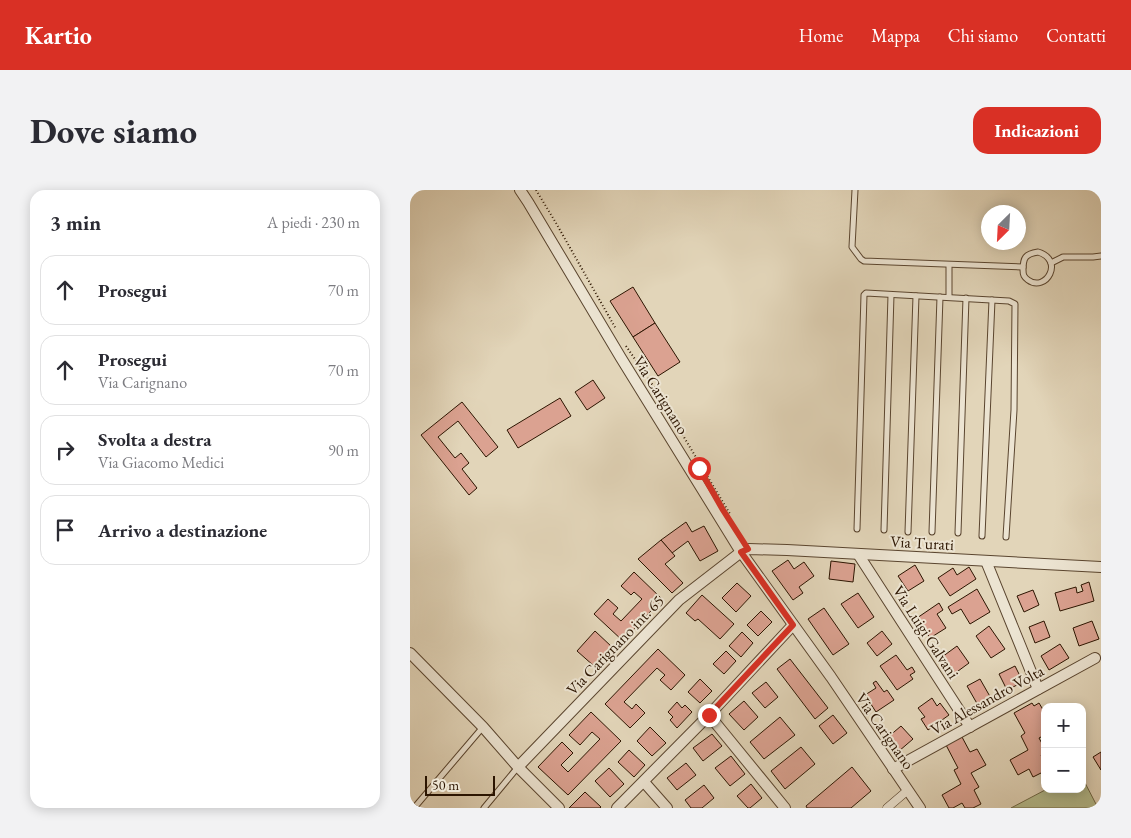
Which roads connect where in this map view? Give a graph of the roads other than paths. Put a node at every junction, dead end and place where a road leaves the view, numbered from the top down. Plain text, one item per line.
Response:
1 (520, 190) edge
2 (854, 190) edge
3 (1101, 256) edge
4 (1051, 263) junction
5 (949, 265) junction
6 (1023, 267) junction
7 (891, 294) junction
8 (916, 296) junction
9 (940, 297) junction
10 (950, 297) junction
11 (966, 298) junction
12 (992, 300) junction
13 (857, 529) dead end
14 (884, 530) dead end
15 (908, 532) dead end
16 (932, 532) dead end
17 (958, 533) dead end
18 (982, 536) dead end
19 (1006, 537) dead end
20 (741, 552) junction
21 (858, 554) junction
22 (986, 561) junction
23 (1101, 567) edge
24 (793, 625) junction
25 (410, 652) edge
26 (1095, 658) dead end
27 (1038, 690) junction
28 (709, 715) junction
29 (482, 727) junction
30 (970, 727) junction
31 (518, 767) junction
32 (893, 768) junction
33 (644, 782) junction
34 (908, 790) junction
35 (414, 808) edge
36 (484, 808) edge
37 (559, 808) edge
38 (617, 808) edge
39 (667, 808) edge
40 (785, 808) edge
41 (887, 808) edge
42 (920, 808) edge

1 - 20 street, Via Carignano
2 - 5 lane
3 - 4 lane
4 - 6 lane
4 - 6 lane
5 - 6 lane
5 - 10 lane
7 - 8 lane
7 - 13 lane
7 - 14 lane
8 - 9 lane
8 - 15 lane
9 - 10 lane
9 - 16 lane
10 - 11 lane
11 - 12 lane
11 - 17 lane
12 - 18 lane
12 - 19 lane
20 - 21 street, Via Turati
20 - 24 street, Via Carignano
20 - 31 street, Via Carignano int. 65
21 - 22 street, Via Turati
21 - 30 street, Via Luigi Galvani
22 - 23 street, Via Turati
22 - 27 street
24 - 28 street
24 - 32 street, Via Carignano
25 - 29 street
26 - 27 street, Via Alessandro Volta
27 - 30 street, Via Alessandro Volta
28 - 33 street
28 - 40 street
29 - 31 street
29 - 35 lane
30 - 32 street, Via Alessandro Volta
31 - 36 lane
31 - 37 street
32 - 34 street, Via Carignano
33 - 38 street
33 - 39 street
34 - 41 street
34 - 42 street, Via Carignano

